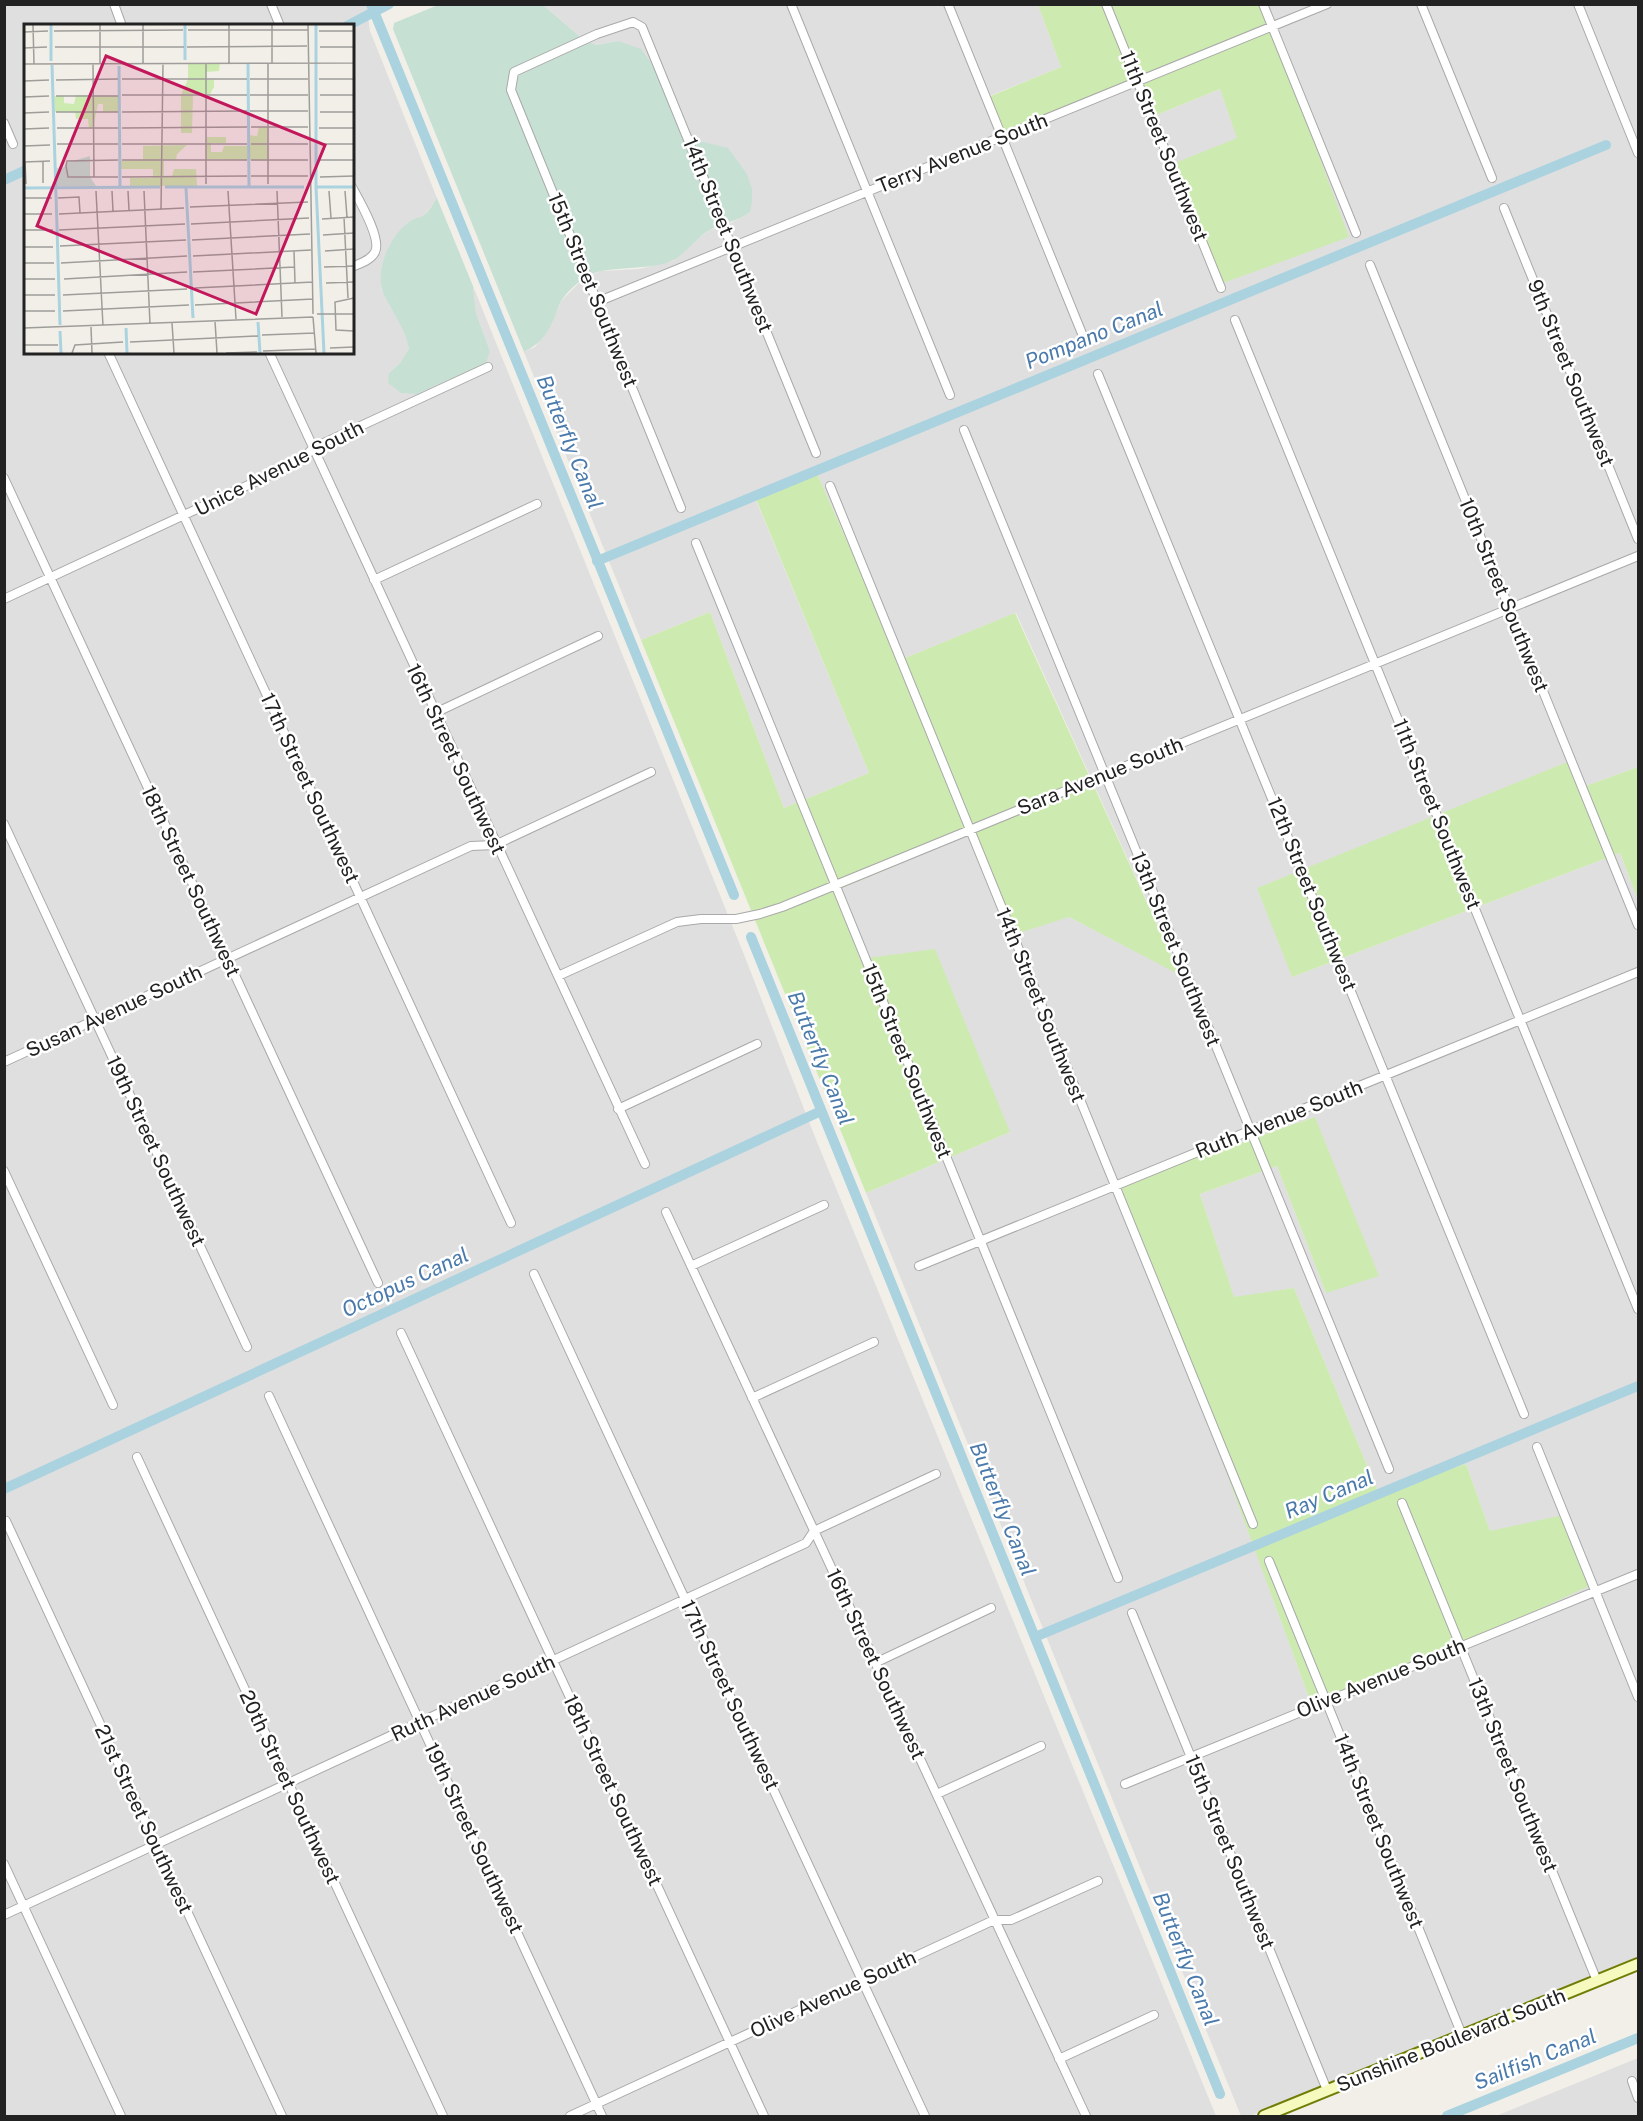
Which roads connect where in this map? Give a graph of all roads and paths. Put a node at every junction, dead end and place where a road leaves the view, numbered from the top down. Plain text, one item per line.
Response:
1 (114, 4) edge
2 (271, 4) edge
3 (791, 4) edge
4 (948, 4) edge
5 (1106, 4) edge
6 (1263, 4) edge
7 (1327, 4) edge
8 (1421, 4) edge
9 (1578, 4) edge
10 (633, 22) joint
11 (121, 24) edge
12 (279, 24) edge
13 (1272, 26) junction
14 (1138, 82) junction
15 (4, 123) edge
16 (1003, 137) junction
17 (13, 144) dead end
18 (1638, 153) edge
19 (1492, 178) dead end
20 (354, 191) edge
21 (867, 192) junction
22 (1504, 208) dead end
23 (1356, 233) dead end
24 (733, 247) junction
25 (1370, 265) dead end
26 (354, 266) edge
27 (1221, 288) dead end
28 (597, 302) junction
29 (1235, 320) dead end
30 (1085, 341) dead end
31 (109, 354) edge
32 (270, 354) edge
33 (488, 367) dead end
34 (1098, 374) dead end
35 (950, 395) dead end
36 (964, 430) dead end
37 (312, 448) junction
38 (816, 453) dead end
39 (4, 478) edge
40 (830, 486) dead end
41 (537, 504) dead end
42 (681, 508) dead end
43 (184, 516) junction
44 (1638, 539) edge
45 (696, 543) dead end
46 (1638, 556) edge
47 (51, 577) junction
48 (374, 580) junction
49 (4, 598) edge
50 (1510, 609) junction
51 (598, 636) dead end
52 (1375, 663) junction
53 (435, 712) junction
54 (1240, 719) junction
55 (651, 772) dead end
56 (1105, 774) junction
57 (4, 824) edge
58 (970, 828) junction
59 (495, 845) junction
60 (836, 884) junction
61 (360, 897) junction
62 (1638, 925) edge
63 (228, 959) junction
64 (1638, 972) edge
65 (558, 976) junction
66 (95, 1020) junction
67 (1521, 1020) junction
68 (757, 1044) dead end
69 (4, 1062) edge
70 (1385, 1075) junction
71 (618, 1109) junction
72 (1251, 1130) junction
73 (645, 1164) dead end
74 (4, 1171) edge
75 (1115, 1186) junction
76 (824, 1205) dead end
77 (666, 1212) dead end
78 (511, 1223) dead end
79 (980, 1241) junction
80 (691, 1266) junction
81 (919, 1266) dead end
82 (534, 1274) dead end
83 (378, 1283) dead end
84 (1638, 1309) edge
85 (401, 1333) dead end
86 (874, 1342) dead end
87 (247, 1347) dead end
88 (269, 1396) dead end
89 (752, 1398) junction
90 (113, 1405) dead end
91 (1524, 1414) dead end
92 (1537, 1447) dead end
93 (137, 1457) dead end
94 (1389, 1469) dead end
95 (936, 1474) dead end
96 (1402, 1503) dead end
97 (6, 1521) dead end
98 (1253, 1524) dead end
99 (814, 1531) junction
100 (1269, 1561) dead end
101 (1638, 1574) edge
102 (1118, 1578) dead end
103 (1595, 1591) junction
104 (685, 1599) junction
105 (991, 1608) dead end
106 (1132, 1613) dead end
107 (1461, 1646) junction
108 (553, 1661) junction
109 (875, 1663) junction
110 (1638, 1697) edge
111 (1326, 1701) junction
112 (420, 1722) junction
113 (1041, 1746) dead end
114 (1191, 1756) junction
115 (288, 1784) junction
116 (1125, 1784) dead end
117 (937, 1794) junction
118 (156, 1845) junction
119 (4, 1864) edge
120 (1098, 1881) dead end
121 (24, 1906) junction
122 (4, 1915) edge
123 (994, 1920) junction
124 (1638, 1964) edge
125 (862, 1981) junction
126 (1597, 1981) junction
127 (1154, 2015) dead end
128 (1462, 2036) junction
129 (730, 2042) junction
130 (1059, 2059) junction
131 (1632, 2081) dead end
132 (1327, 2090) junction
133 (1638, 2098) edge
134 (597, 2104) junction
135 (122, 2116) edge
136 (282, 2116) edge
137 (443, 2116) edge
138 (570, 2116) edge
139 (603, 2116) edge
140 (764, 2116) edge
141 (925, 2116) edge
142 (1086, 2116) edge
143 (1264, 2116) edge

1 - 11 street
2 - 12 street
3 - 21 street
4 - 16 street
5 - 14 street, 11th Street Southwest
6 - 13 street
7 - 13 street, Terry Avenue South
8 - 19 street
9 - 18 street
10 - 24 street, 14th Street Southwest
10 - 28 street, 15th Street Southwest
13 - 14 street, Terry Avenue South
13 - 23 street
14 - 16 street, Terry Avenue South
14 - 27 street, 11th Street Southwest
15 - 17 street
16 - 21 street, Terry Avenue South
16 - 30 street
20 - 26 street
21 - 24 street, Terry Avenue South
21 - 35 street
22 - 44 street, 9th Street Southwest
24 - 28 street, Terry Avenue South
24 - 38 street, 14th Street Southwest
25 - 50 street, 10th Street Southwest
28 - 42 street, 15th Street Southwest
29 - 52 street, 11th Street Southwest
31 - 43 street, 17th Street Southwest
32 - 37 street, 16th Street Southwest
33 - 37 street, Unice Avenue South
34 - 54 street, 12th Street Southwest
36 - 56 street, 13th Street Southwest
37 - 43 street, Unice Avenue South
37 - 48 street, 16th Street Southwest
39 - 47 street, 18th Street Southwest
40 - 58 street, 14th Street Southwest
41 - 48 street
43 - 47 street, Unice Avenue South
43 - 61 street, 17th Street Southwest
45 - 60 street, 15th Street Southwest
46 - 50 street, Sara Avenue South
47 - 49 street, Unice Avenue South
47 - 63 street, 18th Street Southwest
48 - 53 street, 16th Street Southwest
50 - 52 street, Sara Avenue South
50 - 62 street, 10th Street Southwest
51 - 53 street
52 - 54 street, Sara Avenue South
52 - 67 street, 11th Street Southwest
53 - 59 street, 16th Street Southwest
54 - 56 street, Sara Avenue South
54 - 70 street, 12th Street Southwest
55 - 59 street, Susan Avenue South
56 - 58 street, Sara Avenue South
56 - 72 street, 13th Street Southwest
57 - 66 street, 19th Street Southwest
58 - 60 street, Sara Avenue South
58 - 75 street, 14th Street Southwest
59 - 61 street, Susan Avenue South
59 - 65 street, 16th Street Southwest
60 - 65 street, Sara Avenue South
60 - 79 street, 15th Street Southwest
61 - 63 street, Susan Avenue South
61 - 78 street, 17th Street Southwest
63 - 66 street, Susan Avenue South
63 - 83 street, 18th Street Southwest
64 - 67 street, Ruth Avenue South
65 - 71 street, 16th Street Southwest
66 - 69 street, Susan Avenue South
66 - 87 street, 19th Street Southwest
67 - 70 street, Ruth Avenue South
67 - 84 street, 11th Street Southwest
68 - 71 street
70 - 72 street, Ruth Avenue South
70 - 91 street, 12th Street Southwest
71 - 73 street, 16th Street Southwest
72 - 75 street, Ruth Avenue South
72 - 94 street, 13th Street Southwest
74 - 90 street
75 - 79 street, Ruth Avenue South
75 - 98 street, 14th Street Southwest
76 - 80 street
77 - 80 street, 16th Street Southwest
79 - 81 street, Ruth Avenue South
79 - 102 street, 15th Street Southwest
80 - 89 street, 16th Street Southwest
82 - 104 street, 17th Street Southwest
85 - 108 street, 18th Street Southwest
86 - 89 street
88 - 112 street, 19th Street Southwest
89 - 99 street, 16th Street Southwest
92 - 103 street
93 - 115 street, 20th Street Southwest
95 - 99 street, Ruth Avenue South
96 - 107 street, 13th Street Southwest
97 - 118 street, 21st Street Southwest
99 - 104 street, Ruth Avenue South
99 - 109 street, 16th Street Southwest
100 - 111 street, 14th Street Southwest
101 - 103 street, Olive Avenue South
103 - 107 street, Olive Avenue South
103 - 110 street
104 - 108 street, Ruth Avenue South
104 - 125 street, 17th Street Southwest
105 - 109 street
106 - 114 street, 15th Street Southwest
107 - 111 street, Olive Avenue South
107 - 126 street, 13th Street Southwest
108 - 112 street, Ruth Avenue South
108 - 129 street, 18th Street Southwest
109 - 117 street, 16th Street Southwest
111 - 114 street, Olive Avenue South
111 - 128 street, 14th Street Southwest
112 - 115 street, Ruth Avenue South
112 - 134 street, 19th Street Southwest
113 - 117 street
114 - 116 street, Olive Avenue South
114 - 132 street, 15th Street Southwest
115 - 118 street, Ruth Avenue South
115 - 137 street, 20th Street Southwest
117 - 123 street, 16th Street Southwest
118 - 121 street, Ruth Avenue South
118 - 136 street, 21st Street Southwest
119 - 121 street
120 - 123 street, Olive Avenue South
121 - 122 street, Ruth Avenue South
121 - 135 street
123 - 125 street, Olive Avenue South
123 - 130 street, 16th Street Southwest
124 - 126 street, Sunshine Boulevard South
125 - 129 street, Olive Avenue South
125 - 141 street, 17th Street Southwest
126 - 128 street, Sunshine Boulevard South
127 - 130 street
128 - 132 street, Sunshine Boulevard South
129 - 134 street, Olive Avenue South
129 - 140 street, 18th Street Southwest
130 - 142 street, 16th Street Southwest
131 - 133 street
132 - 143 street, Sunshine Boulevard South
134 - 138 street, Olive Avenue South
134 - 139 street, 19th Street Southwest

